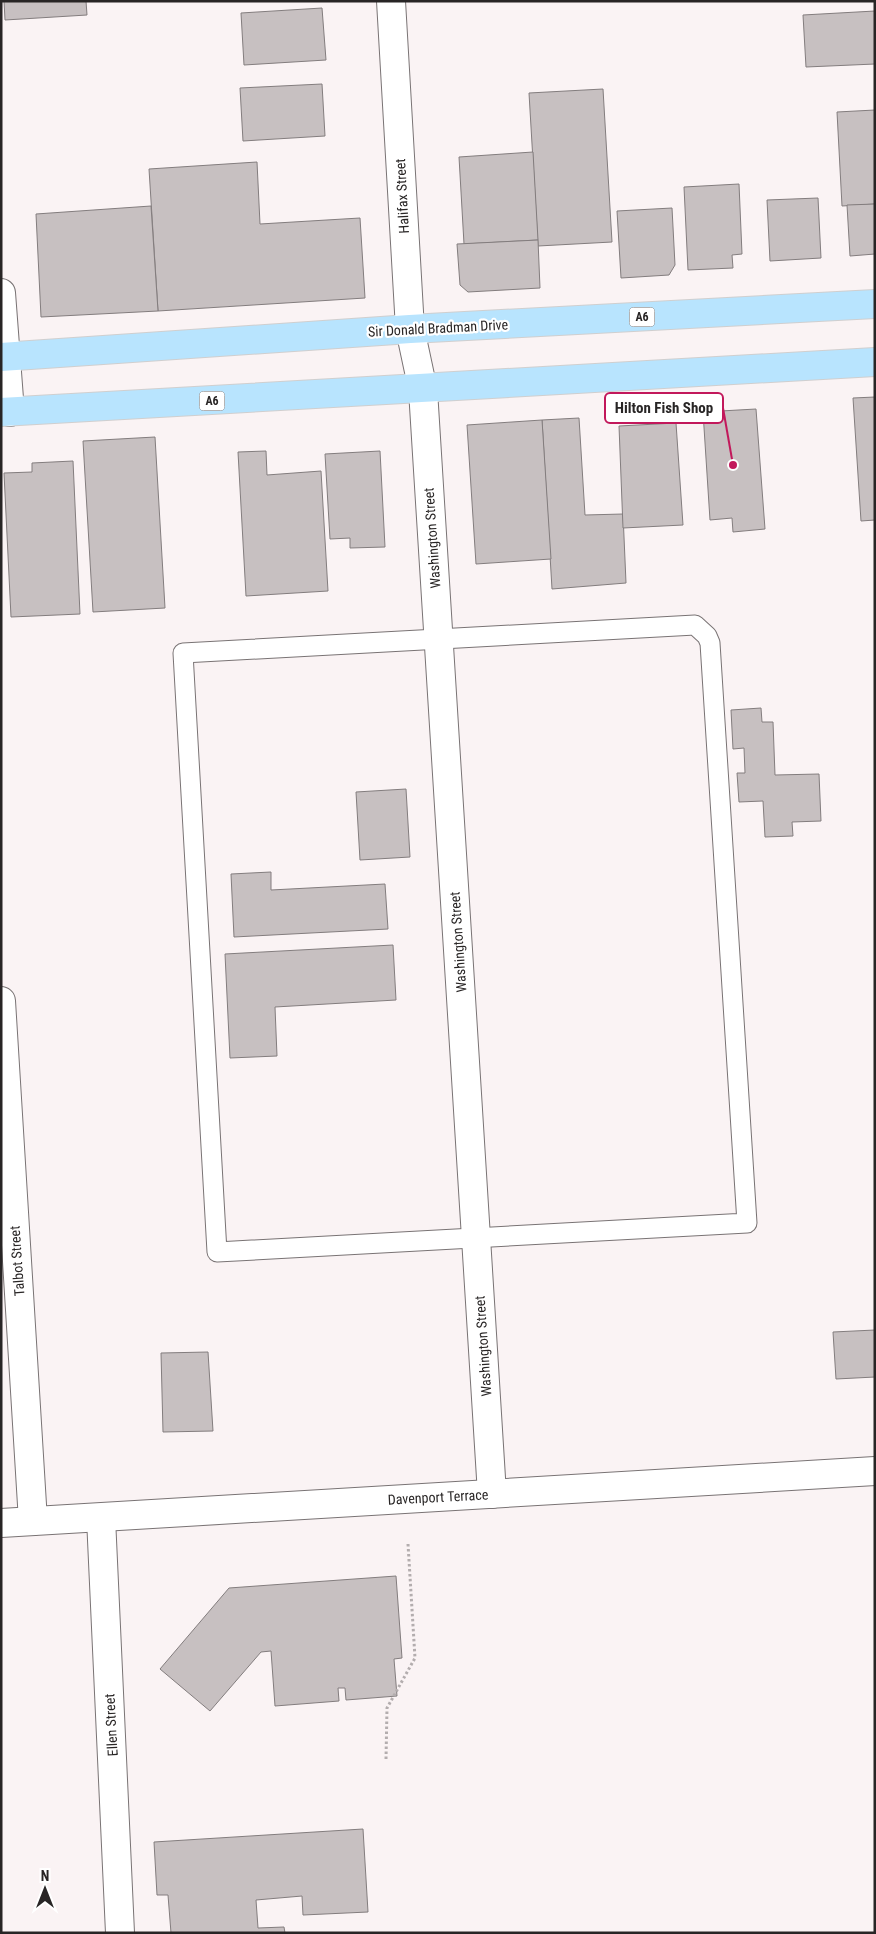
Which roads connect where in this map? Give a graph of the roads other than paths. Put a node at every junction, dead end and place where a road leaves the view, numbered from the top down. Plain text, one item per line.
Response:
1 (391, 1) edge
2 (1, 294) edge
3 (875, 304) edge
4 (410, 329) junction
5 (3, 357) edge
6 (875, 362) edge
7 (423, 390) junction
8 (6, 412) edge
9 (438, 638) junction
10 (1, 1001) edge
11 (476, 1240) junction
12 (875, 1471) edge
13 (492, 1494) junction
14 (101, 1518) junction
15 (33, 1521) junction
16 (1, 1523) edge
17 (120, 1933) edge

1 - 4 street, Halifax Street
2 - 5 street
3 - 4 main road, Sir Donald Bradman Drive / A6
4 - 5 main road, Sir Donald Bradman Drive / A6
4 - 7 street, Halifax Street
5 - 8 street
6 - 7 main road, A6
7 - 8 main road, A6
7 - 9 street, Washington Street
9 - 11 street, Washington Street
9 - 11 lane
9 - 11 lane
10 - 15 street, Talbot Street
11 - 13 street, Washington Street
12 - 13 street, Davenport Terrace
13 - 14 street, Davenport Terrace
14 - 15 street, Davenport Terrace
14 - 17 street, Ellen Street
15 - 16 street, Davenport Terrace

